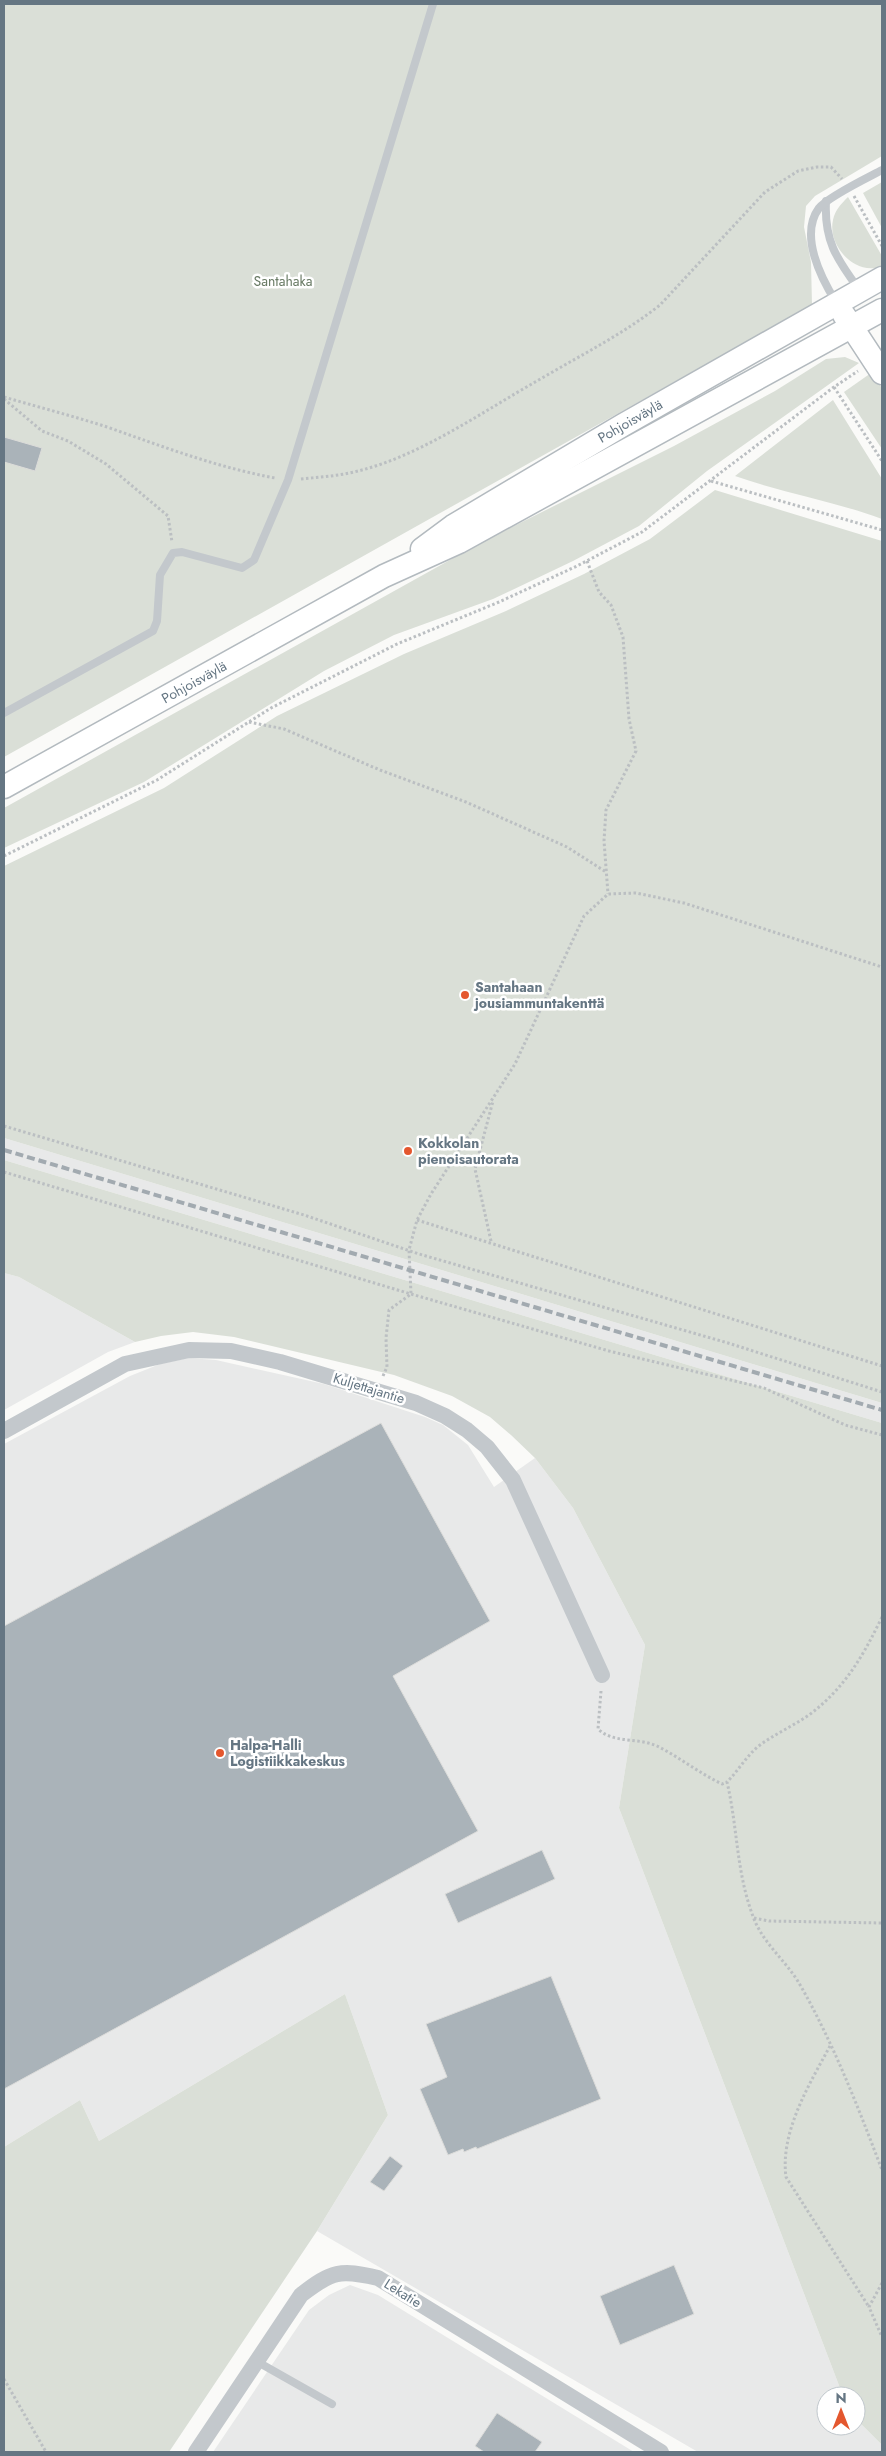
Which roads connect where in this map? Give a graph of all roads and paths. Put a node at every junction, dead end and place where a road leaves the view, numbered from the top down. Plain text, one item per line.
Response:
1 (432, 4) edge
2 (882, 170) edge
3 (849, 188) junction
4 (826, 202) junction
5 (882, 246) edge
6 (882, 278) edge
7 (860, 290) junction
8 (837, 303) junction
9 (880, 314) edge
10 (852, 327) junction
11 (878, 367) edge
12 (834, 387) junction
13 (4, 398) edge
14 (882, 461) edge
15 (288, 480) junction
16 (710, 481) junction
17 (882, 530) edge
18 (173, 552) junction
19 (587, 561) junction
20 (384, 576) junction
21 (4, 713) edge
22 (248, 722) junction
23 (4, 787) edge
24 (4, 856) edge
25 (606, 872) junction
26 (608, 894) junction
27 (882, 967) edge
28 (495, 1096) junction
29 (4, 1126) edge
30 (4, 1172) edge
31 (417, 1220) junction
32 (490, 1241) junction
33 (409, 1250) junction
34 (412, 1294) junction
35 (882, 1366) edge
36 (378, 1390) junction
37 (882, 1392) edge
38 (4, 1431) edge
39 (882, 1435) edge
40 (882, 1617) edge
41 (602, 1676) joint
42 (727, 1782) junction
43 (753, 1918) junction
44 (882, 1923) edge
45 (830, 2046) junction
46 (882, 2170) edge
47 (882, 2283) edge
48 (869, 2307) junction
49 (882, 2336) edge
50 (256, 2361) junction
51 (4, 2379) edge
52 (332, 2404) dead end
53 (46, 2452) edge
54 (196, 2452) edge
55 (661, 2452) edge

1 - 15 lane
2 - 3 lane
3 - 4 lane
3 - 5 path
3 - 15 path
4 - 7 lane
4 - 8 lane
6 - 7 main road, Pohjoisväylä
7 - 8 main road, Pohjoisväylä
7 - 9 main road
8 - 10 main road
8 - 20 main road, Pohjoisväylä
9 - 10 main road, Pohjoisväylä
10 - 11 main road
10 - 20 main road, Pohjoisväylä
11 - 12 path
12 - 14 path
12 - 16 path
13 - 15 path
13 - 18 path
15 - 18 lane
16 - 17 path
16 - 19 path
18 - 21 lane
19 - 22 path
19 - 25 path
20 - 23 main road, Pohjoisväylä
22 - 24 path
22 - 25 path
25 - 26 path
26 - 27 path
26 - 28 path
28 - 31 path
28 - 32 path
29 - 33 path
30 - 34 path
31 - 32 path
31 - 33 path
32 - 35 path
33 - 34 path
33 - 37 path
34 - 36 path
34 - 39 path
36 - 38 street, Kuljettajantie
36 - 41 street, Kuljettajantie
40 - 42 path
41 - 42 path
42 - 43 path
43 - 44 path
43 - 45 path
45 - 46 path
45 - 48 path
47 - 48 path
48 - 49 path
50 - 52 lane
50 - 54 street, Lekatie
50 - 55 street, Lekatie
51 - 53 path

